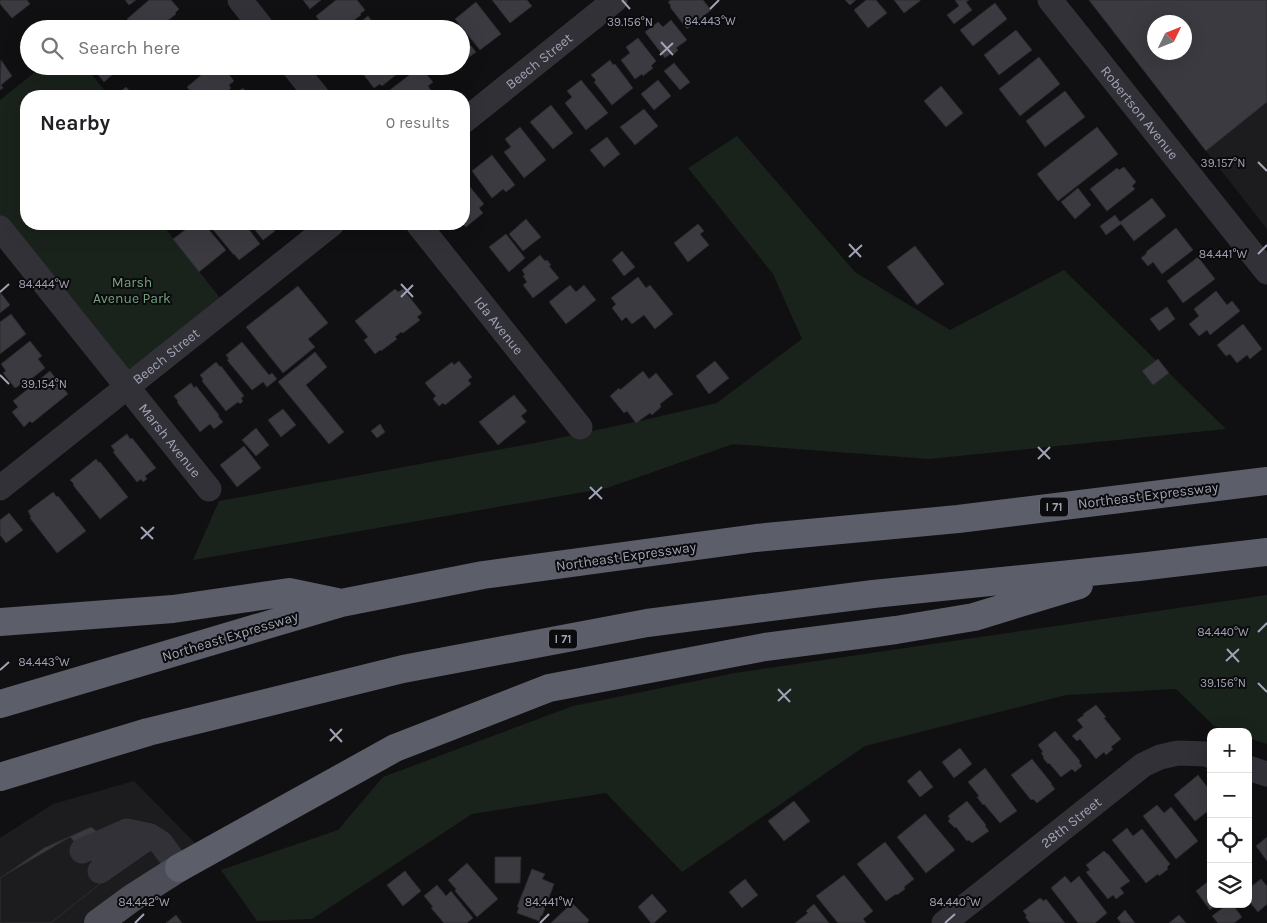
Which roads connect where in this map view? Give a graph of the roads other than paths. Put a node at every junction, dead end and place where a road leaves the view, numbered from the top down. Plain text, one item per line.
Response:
1 (240, 0) edge
2 (615, 0) edge
3 (1050, 0) edge
4 (256, 20) edge
5 (300, 75) edge
6 (312, 90) edge
7 (470, 116) edge
8 (0, 228) edge
9 (324, 230) edge
10 (423, 230) edge
11 (1267, 272) edge
12 (127, 387) junction
13 (580, 427) dead end
14 (1267, 481) edge
15 (0, 488) edge
16 (209, 489) dead end
17 (1267, 552) edge
18 (1139, 568) junction
19 (341, 603) junction
20 (0, 622) edge
21 (0, 704) edge
22 (1207, 754) edge
23 (1252, 769) edge
24 (1267, 774) edge
25 (0, 777) edge
26 (150, 836) junction
27 (82, 850) dead end
28 (179, 868) junction
29 (100, 871) dead end
30 (98, 923) edge
31 (944, 923) edge

1 - 4 street
2 - 7 street, Beech Street
3 - 11 street, Robertson Avenue
5 - 6 street
8 - 12 street, Marsh Avenue
9 - 12 street, Beech Street
10 - 13 street, Ida Avenue
12 - 15 street, Beech Street
12 - 16 street, Marsh Avenue
14 - 19 highway, Northeast Expressway / I 71
17 - 18 highway, I 71
18 - 25 highway, I 71
18 - 28 highway
19 - 20 highway
19 - 21 highway, Northeast Expressway / I 71
22 - 31 street, 28th Street
23 - 24 street
26 - 27 street
26 - 28 street
26 - 29 street
28 - 30 main road

